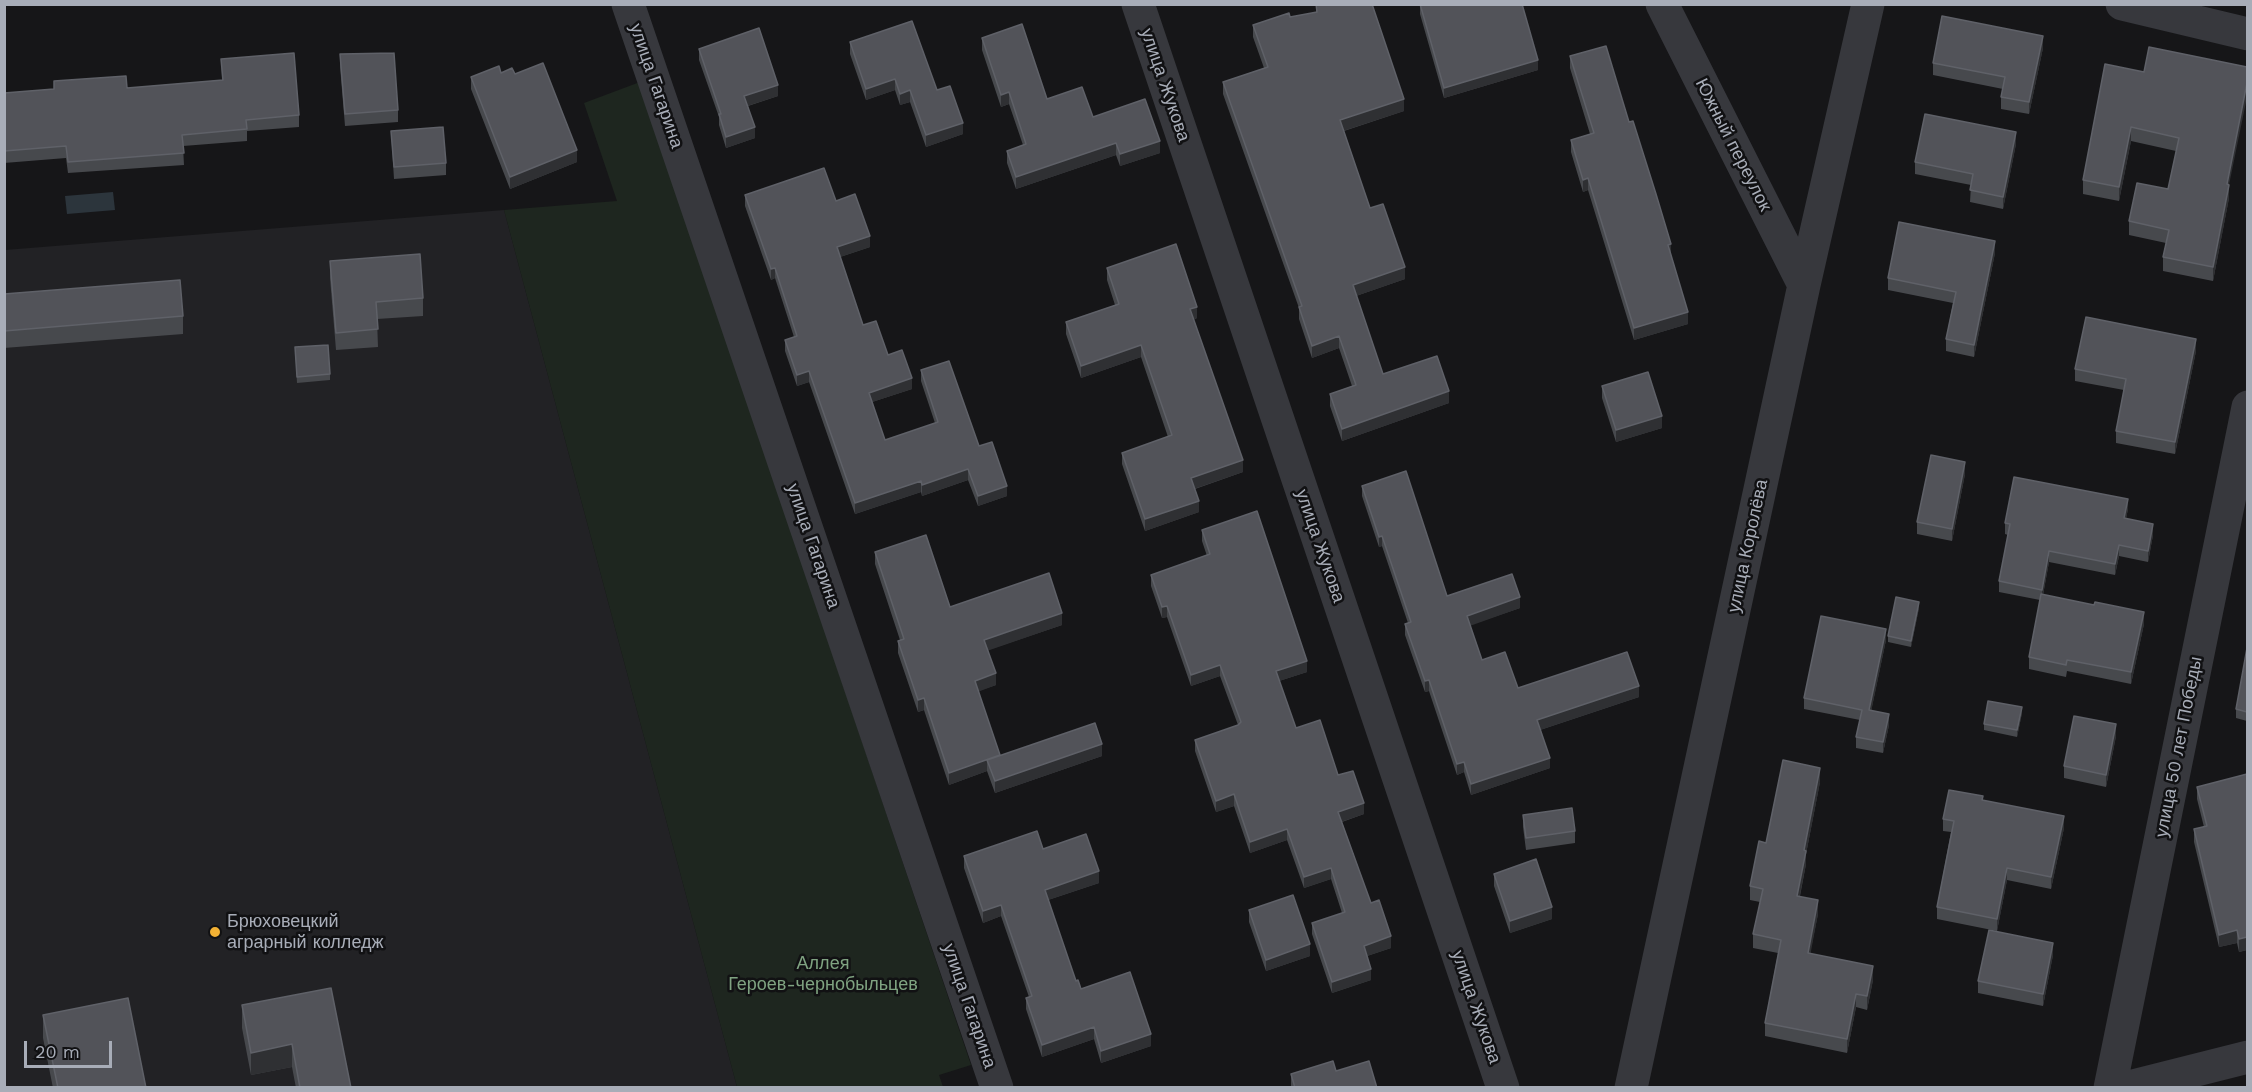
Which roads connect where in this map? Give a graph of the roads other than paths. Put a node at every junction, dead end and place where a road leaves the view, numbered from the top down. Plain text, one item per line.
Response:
1 (628, 4) edge
2 (1138, 4) edge
3 (1662, 4) edge
4 (1868, 4) edge
5 (2122, 4) edge
6 (2247, 34) edge
7 (1804, 285) junction
8 (2247, 407) edge
9 (2247, 1057) edge
10 (997, 1088) edge
11 (1503, 1088) edge
12 (1631, 1088) edge
13 (2110, 1088) edge
14 (2125, 1088) edge

1 - 10 street, улица Гагарина
2 - 11 street, улица Жукова
3 - 7 street, Южный переулок
4 - 7 street, улица Королёва
5 - 6 street
7 - 12 street, улица Королёва
8 - 13 street, улица 50 лет Победы
9 - 14 street

